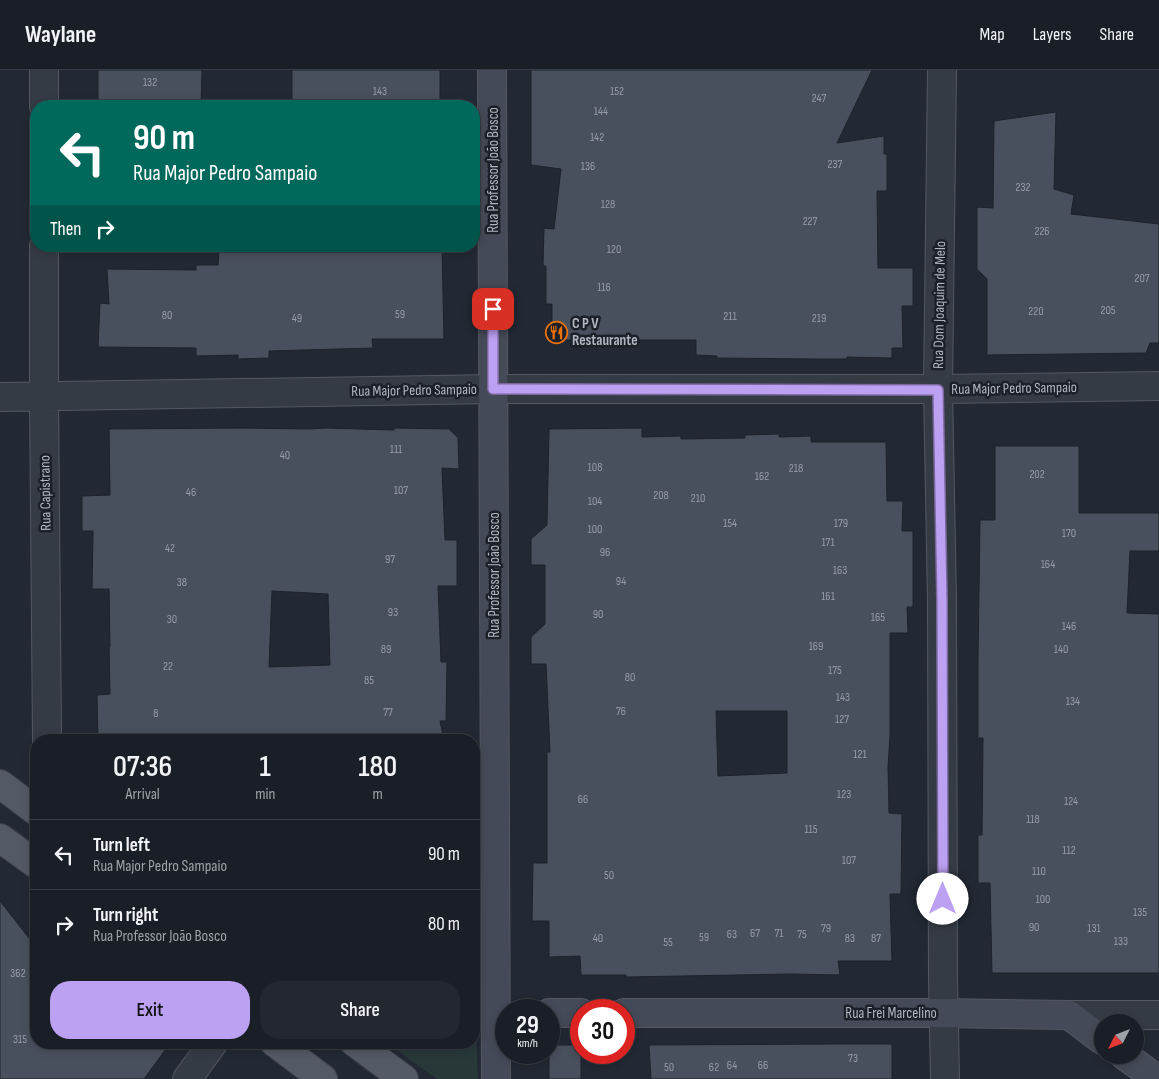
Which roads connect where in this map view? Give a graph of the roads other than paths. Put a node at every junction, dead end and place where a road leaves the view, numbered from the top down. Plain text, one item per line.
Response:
1 (44, 70) edge
2 (492, 70) edge
3 (942, 70) edge
4 (44, 100) edge
5 (44, 252) edge
6 (1159, 386) edge
7 (493, 389) junction
8 (938, 390) junction
9 (0, 397) edge
10 (44, 397) junction
11 (47, 734) edge
12 (0, 784) edge
13 (30, 806) edge
14 (0, 838) edge
15 (30, 860) edge
16 (501, 999) edge
17 (635, 1013) edge
18 (943, 1013) junction
19 (1069, 1015) junction
20 (1159, 1015) edge
21 (1094, 1034) edge
22 (209, 1049) edge
23 (283, 1049) edge
24 (363, 1049) edge
25 (497, 1064) edge
26 (1136, 1064) edge
27 (187, 1079) edge
28 (323, 1079) edge
29 (404, 1079) edge
30 (496, 1079) edge
31 (944, 1079) edge
32 (1157, 1079) edge

1 - 4 street
2 - 7 street, Rua Professor João Bosco
3 - 8 street, Rua Dom Joaquim de Melo
5 - 10 street, Rua Capistrano
6 - 8 street, Rua Major Pedro Sampaio
7 - 8 street, Rua Major Pedro Sampaio
7 - 10 street, Rua Major Pedro Sampaio
7 - 16 street, Rua Professor João Bosco
8 - 18 street, Rua Dom Joaquim de Melo
9 - 10 street, Rua Major Pedro Sampaio
10 - 11 street, Rua Capistrano
12 - 13 main road
14 - 15 main road
17 - 18 street, Rua Frei Marcelino
18 - 19 street, Rua Frei Marcelino
18 - 31 street, Rua Dom Joaquim de Melo
19 - 20 street, Rua Frei Marcelino
19 - 21 street
22 - 27 street
23 - 28 main road
24 - 29 main road
25 - 30 street, Rua Professor João Bosco
26 - 32 street

